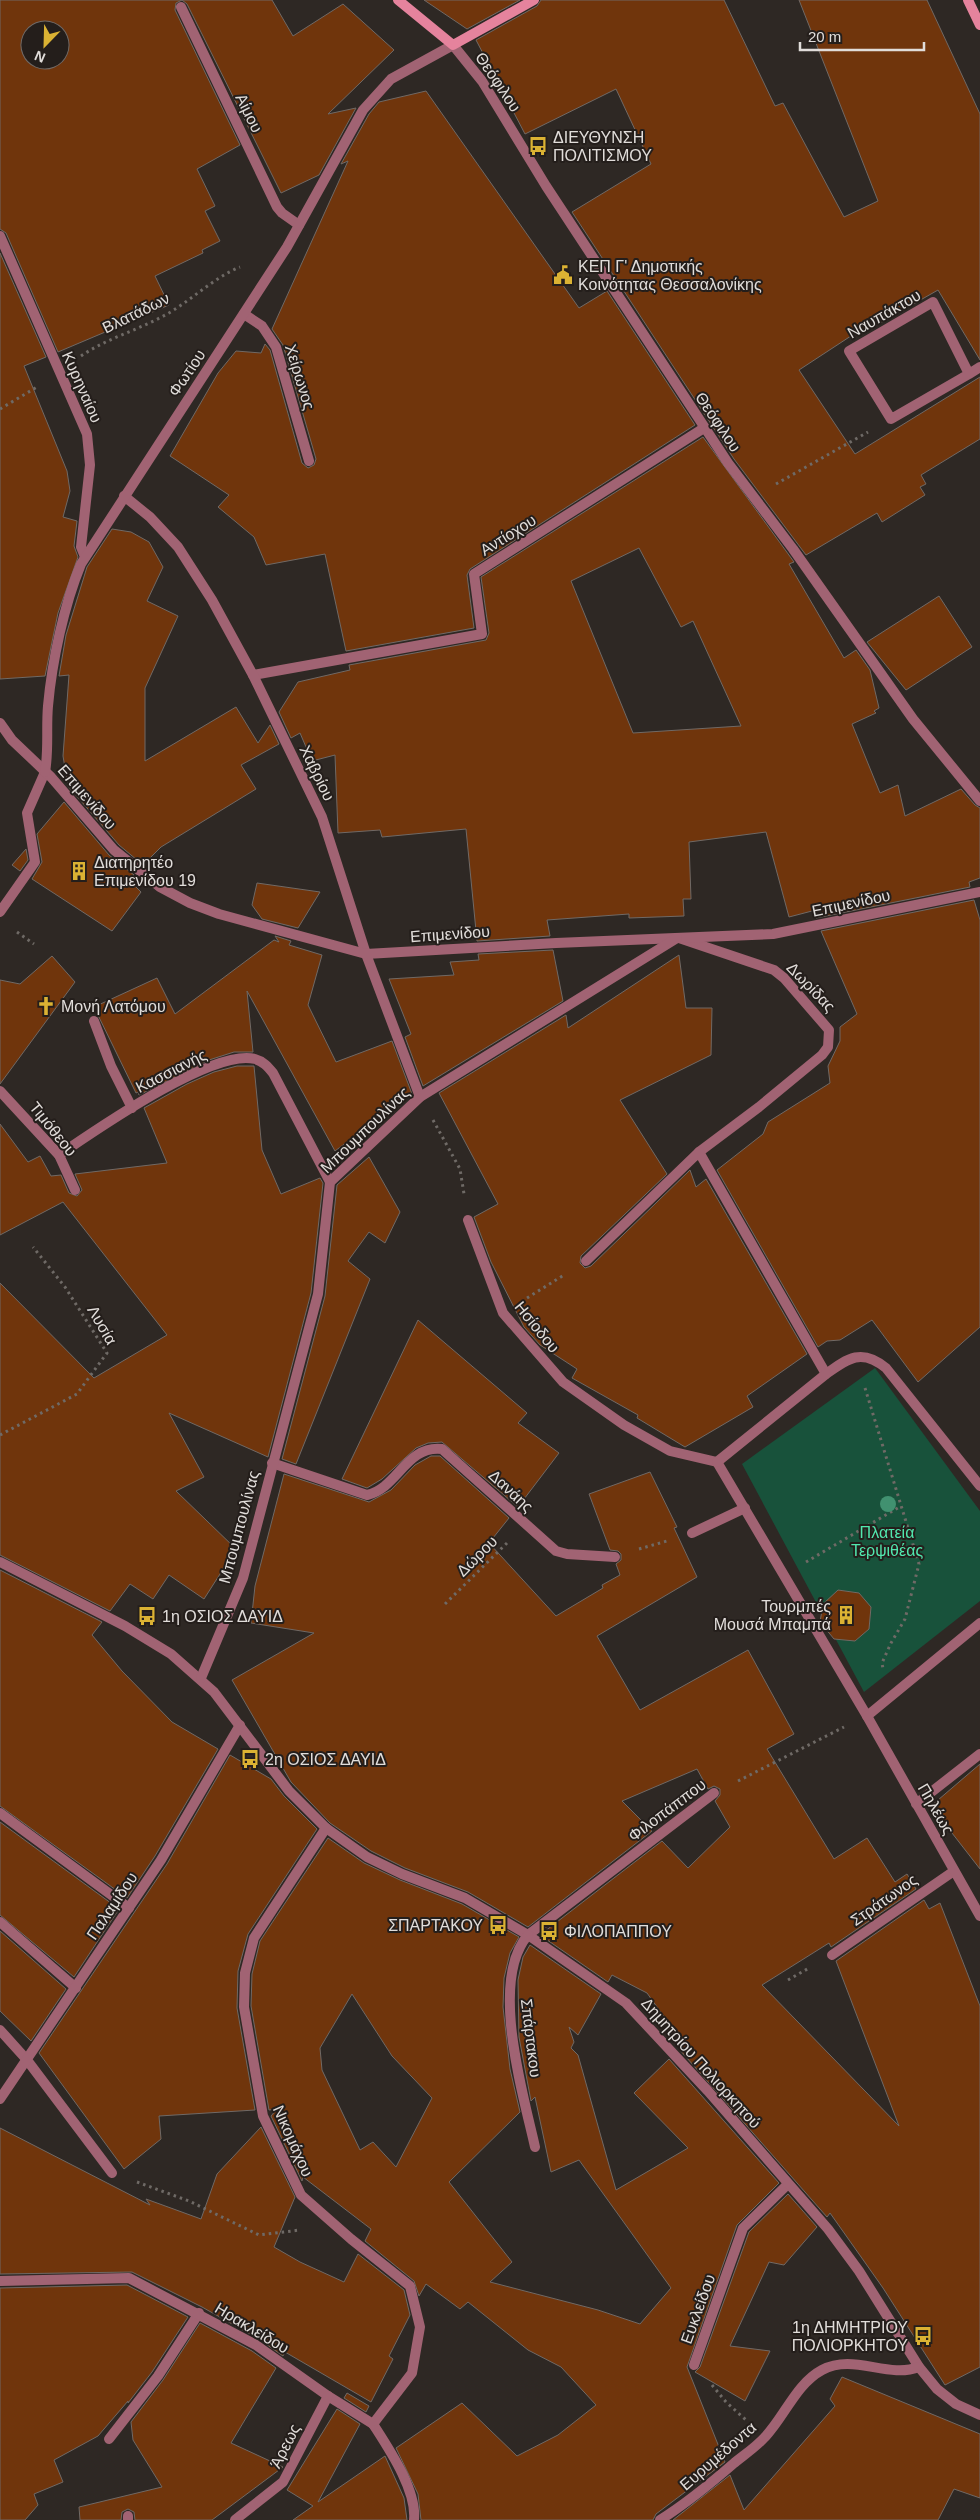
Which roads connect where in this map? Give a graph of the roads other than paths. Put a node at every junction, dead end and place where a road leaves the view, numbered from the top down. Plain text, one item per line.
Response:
1 (398, 0) edge
2 (534, 0) edge
3 (968, 0) edge
4 (181, 7) dead end
5 (980, 25) edge
6 (453, 45) junction
7 (300, 225) junction
8 (0, 236) edge
9 (244, 314) junction
10 (980, 367) edge
11 (968, 374) junction
12 (704, 428) junction
13 (309, 461) dead end
14 (124, 496) junction
15 (85, 557) junction
16 (253, 676) junction
17 (0, 723) edge
18 (45, 772) junction
19 (980, 801) edge
20 (980, 892) edge
21 (0, 912) edge
22 (678, 938) junction
23 (366, 954) junction
24 (94, 1021) dead end
25 (0, 1091) edge
26 (420, 1096) junction
27 (132, 1108) junction
28 (699, 1152) junction
29 (59, 1155) junction
30 (330, 1182) junction
31 (75, 1190) dead end
32 (468, 1220) road end
33 (586, 1261) road end
34 (826, 1374) junction
35 (272, 1462) junction
36 (717, 1462) junction
37 (980, 1486) edge
38 (745, 1508) junction
39 (692, 1533) road end
40 (615, 1557) road end
41 (0, 1562) edge
42 (980, 1623) edge
43 (201, 1678) junction
44 (867, 1716) junction
45 (240, 1725) junction
46 (980, 1754) edge
47 (714, 1793) road end
48 (916, 1804) junction
49 (0, 1812) edge
50 (326, 1828) junction
51 (954, 1871) junction
52 (129, 1908) junction
53 (980, 1916) edge
54 (0, 1922) edge
55 (528, 1935) junction
56 (832, 1955) dead end
57 (76, 1988) junction
58 (0, 2030) edge
59 (27, 2060) junction
60 (0, 2099) edge
61 (534, 2147) dead end
62 (112, 2173) road end
63 (788, 2184) junction
64 (0, 2281) edge
65 (199, 2313) junction
66 (694, 2365) road end
67 (919, 2367) junction
68 (328, 2396) junction
69 (980, 2415) edge
70 (373, 2424) junction
71 (109, 2439) dead end
72 (235, 2520) edge
73 (414, 2520) edge
74 (660, 2520) edge

1 - 6 main road
2 - 6 main road
3 - 5 main road
4 - 7 street, Αίμου
6 - 7 street, Φωτίου
6 - 12 street, Θεόφιλου
7 - 9 street, Φωτίου
8 - 15 street, Κυρηναίου
9 - 13 street, Χείρωνος
9 - 14 street, Φωτίου
10 - 11 street
11 - 11 street, Ναυπάκτου
12 - 16 street, Αντίοχου
12 - 19 street, Θεόφιλου
14 - 15 street, Φωτίου
14 - 16 street, Χαβρίου
15 - 18 street, Φωτίου
16 - 23 street, Χαβρίου
17 - 18 street, Επιμενίδου
18 - 21 street
18 - 23 street, Επιμενίδου
20 - 22 street, Επιμενίδου
22 - 23 street, Επιμενίδου
22 - 26 street, Μπουμπουλίνας
22 - 28 street, Δωρίδας
23 - 26 street, Χαβρίου
24 - 27 street
25 - 29 street, Τιμόθεου
26 - 30 street, Μπουμπουλίνας
27 - 29 street, Κασσιανής
27 - 30 street, Κασσιανής
28 - 33 street, Δωρίδας
28 - 34 street
29 - 31 street, Τιμόθεου
30 - 35 street, Μπουμπουλίνας
32 - 36 street, Ησίοδου
34 - 36 street
34 - 37 street
35 - 40 street, Δανάης
35 - 43 street, Μπουμπουλίνας
36 - 38 street
38 - 39 street
38 - 44 street
41 - 43 street, Δημητρίου Πολιορκητού
42 - 44 street
43 - 45 street, Δημητρίου Πολιορκητού
44 - 48 street, Πηλέως
45 - 50 street, Δημητρίου Πολιορκητού
45 - 52 street, Παλαμίδου
46 - 48 street
47 - 55 street, Φιλοπάππου
48 - 51 street, Πηλέως
49 - 52 street
50 - 55 street, Δημητρίου Πολιορκητού
50 - 70 street, Νικομάχου
51 - 53 street, Πηλέως
51 - 56 street, Στράτωνος
52 - 57 street, Παλαμίδου
54 - 57 street
55 - 61 street, Σπάρτακου
55 - 63 street, Δημητρίου Πολιορκητού
57 - 59 street, Παλαμίδου
58 - 59 street
59 - 60 street, Παλαμίδου
59 - 62 street
63 - 66 street, Ευκλείδου
63 - 67 street, Δημητρίου Πολιορκητού
64 - 65 street, Ηρακλείδου
65 - 68 street, Ηρακλείδου
65 - 71 street
67 - 69 street, Δημητρίου Πολιορκητού
67 - 74 street, Ευρυμέδοντα
68 - 70 street, Ηρακλείδου
68 - 72 street, Άρεως
70 - 73 street, Ηρακλείδου

